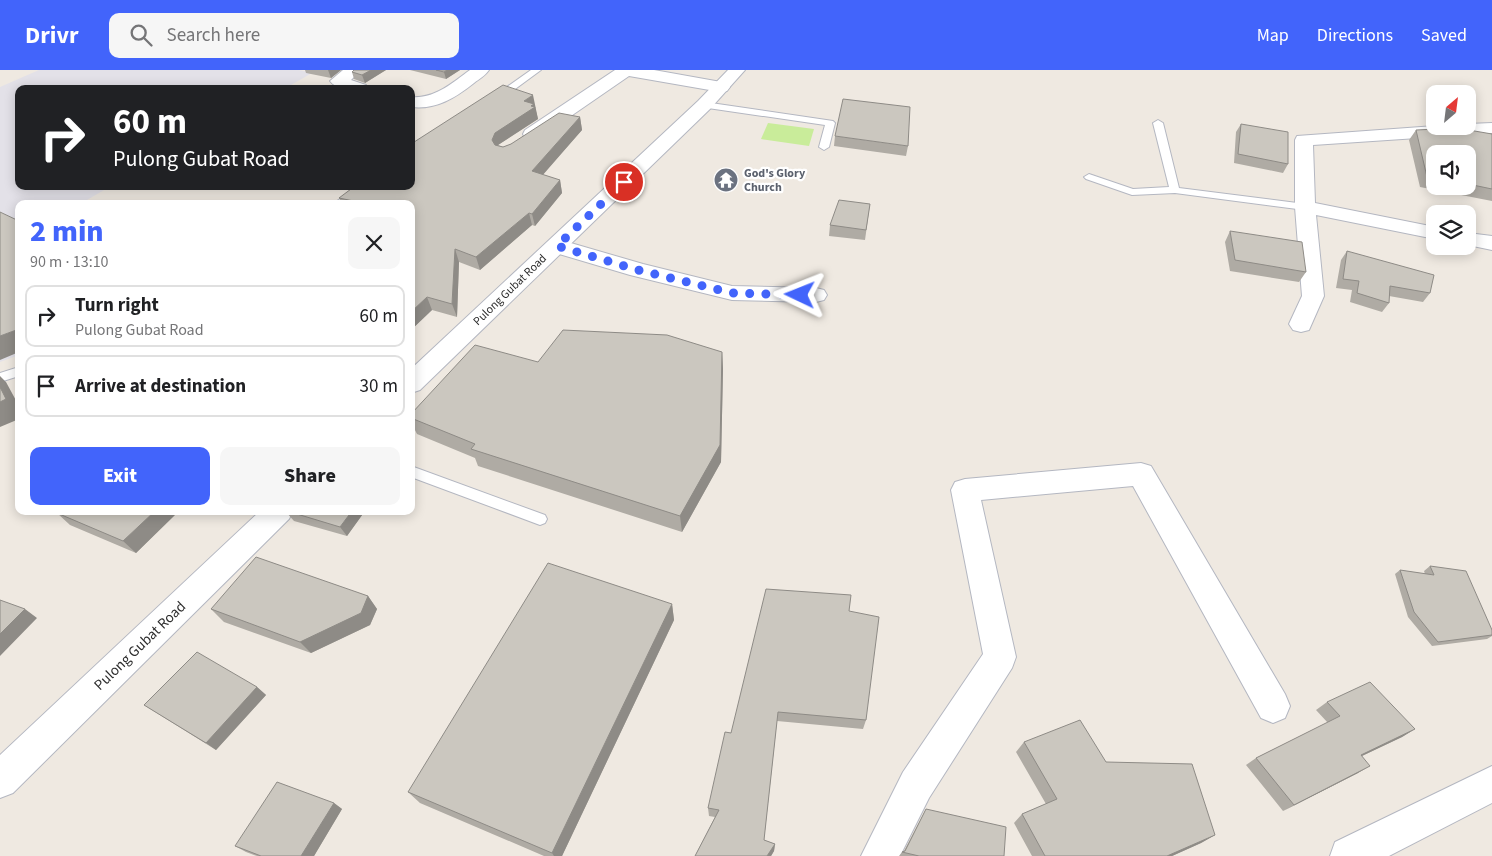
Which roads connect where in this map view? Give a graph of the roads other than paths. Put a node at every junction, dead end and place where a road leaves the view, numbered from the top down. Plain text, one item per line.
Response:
1 (353, 70) edge
2 (481, 70) edge
3 (537, 70) edge
4 (626, 70) edge
5 (738, 70) edge
6 (350, 85) edge
7 (721, 87) junction
8 (415, 103) edge
9 (489, 103) edge
10 (704, 105) junction
11 (1158, 123) dead end
12 (1491, 132) edge
13 (514, 146) edge
14 (824, 148) dead end
15 (1089, 177) dead end
16 (359, 190) edge
17 (1175, 190) junction
18 (344, 200) edge
19 (1305, 207) junction
20 (1426, 231) edge
21 (1476, 240) edge
22 (1492, 243) edge
23 (557, 246) junction
24 (816, 296) dead end
25 (1301, 324) dead end
26 (15, 372) edge
27 (415, 377) edge
28 (0, 378) edge
29 (415, 472) edge
30 (275, 515) edge
31 (540, 519) dead end
32 (1273, 706) dead end
33 (0, 780) edge
34 (1492, 784) edge
35 (880, 856) edge
36 (1349, 856) edge

1 - 6 street
2 - 8 street
3 - 9 lane
4 - 7 street
4 - 13 street
5 - 7 street, Pulong Gubat Road
7 - 10 street, Pulong Gubat Road
10 - 14 lane
10 - 23 street, Pulong Gubat Road
11 - 17 lane
12 - 19 street
15 - 17 lane
16 - 18 lane
17 - 19 lane
19 - 20 street
19 - 25 street
21 - 22 street
23 - 24 street
23 - 27 street, Pulong Gubat Road
26 - 28 lane
29 - 31 lane
30 - 33 street, Pulong Gubat Road
32 - 35 street
34 - 36 street

